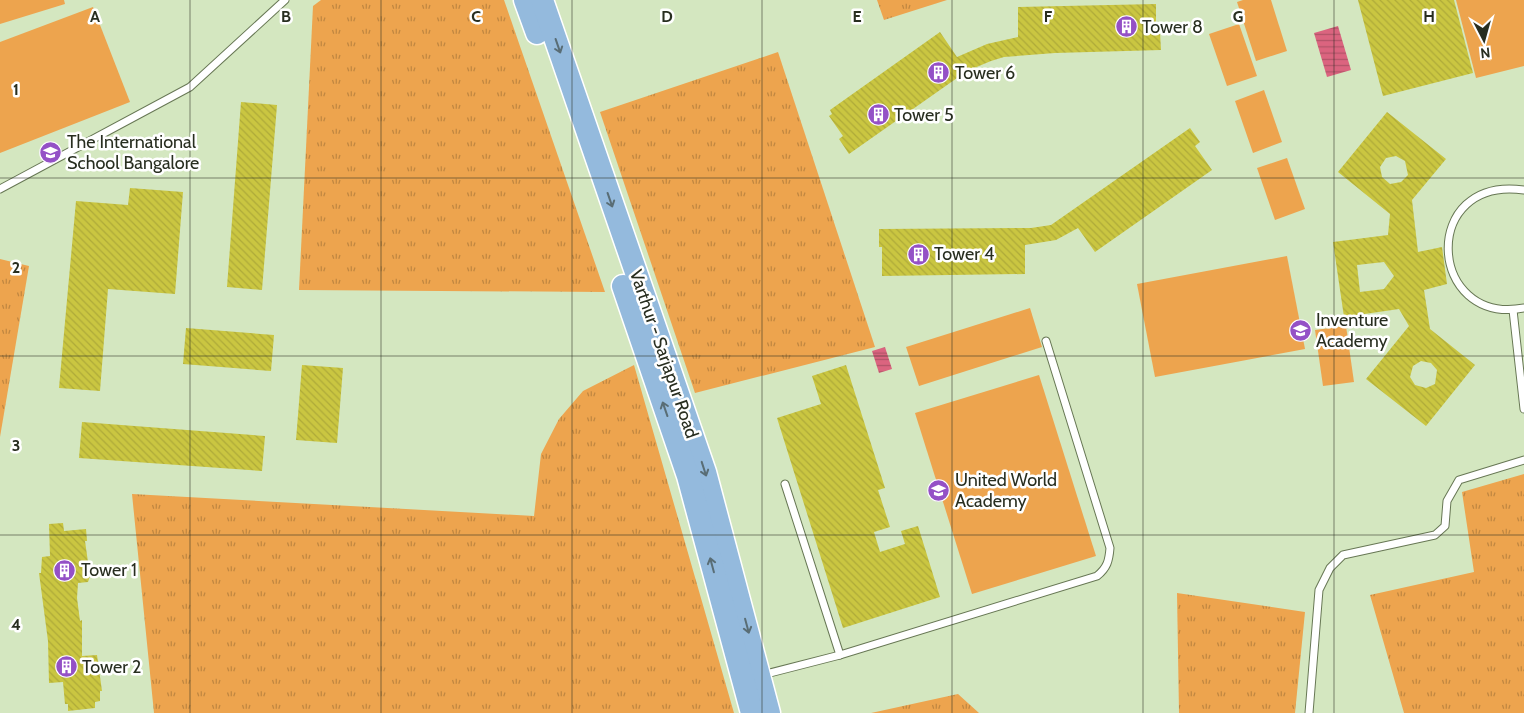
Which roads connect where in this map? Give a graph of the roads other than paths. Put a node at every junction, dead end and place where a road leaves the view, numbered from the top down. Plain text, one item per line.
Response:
1 (285, 0) edge
2 (525, 0) edge
3 (542, 0) edge
4 (0, 188) edge
5 (1524, 190) edge
6 (1524, 308) edge
7 (1513, 310) junction
8 (1046, 341) dead end
9 (1524, 409) edge
10 (1524, 460) edge
11 (785, 484) dead end
12 (840, 654) junction
13 (760, 676) junction
14 (752, 713) edge
15 (769, 713) edge
16 (1309, 713) edge

1 - 4 lane
14 -> 2 main road, Varthur - Sarjapur Road
3 -> 13 main road, Varthur - Sarjapur Road
5 - 7 lane
6 - 7 lane
7 - 9 lane
8 - 12 lane
10 - 16 lane
11 - 12 lane
12 - 13 lane
13 - 15 main road, Varthur - Sarjapur Road

